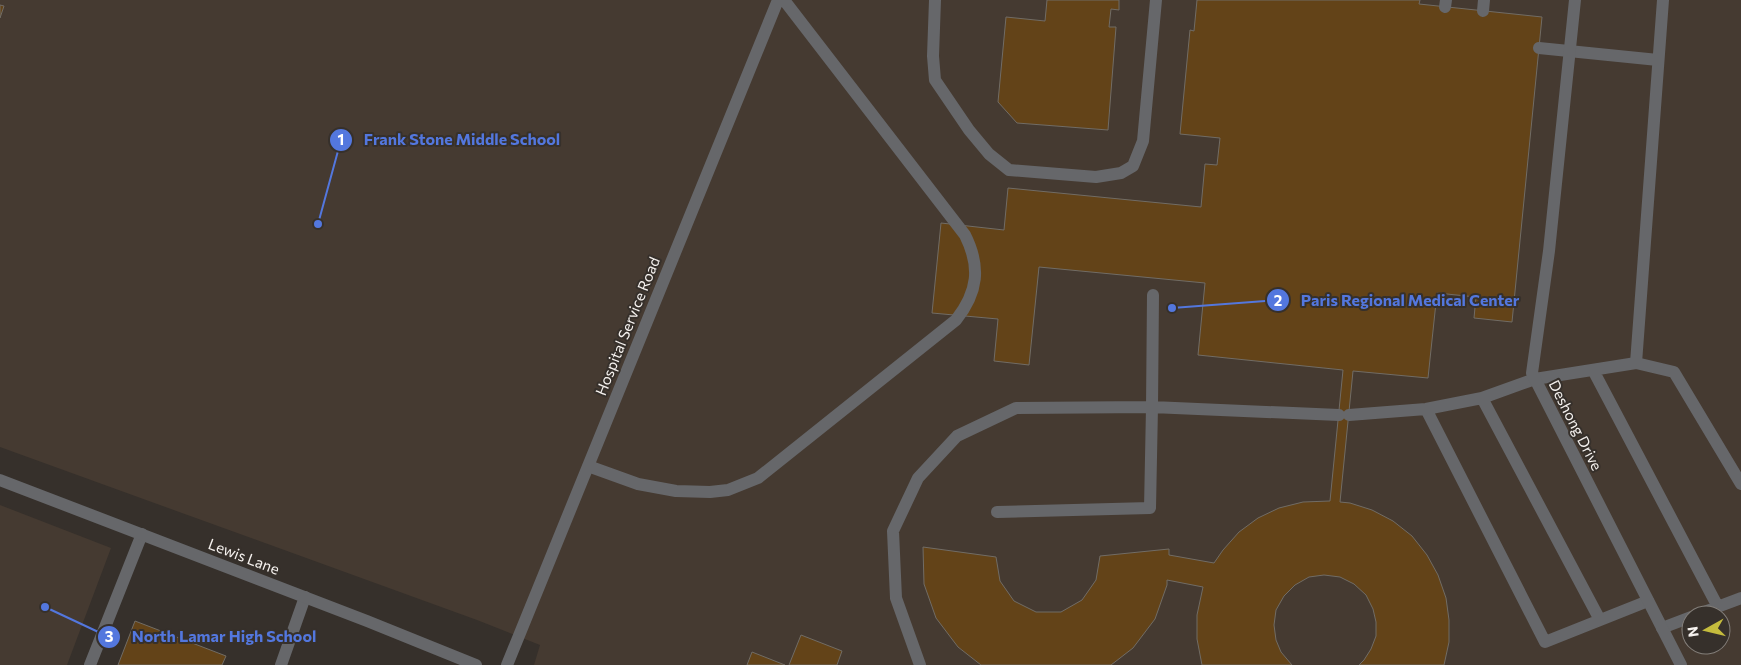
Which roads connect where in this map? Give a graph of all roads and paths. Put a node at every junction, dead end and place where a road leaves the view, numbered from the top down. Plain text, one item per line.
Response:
1 (778, 0) edge
2 (784, 0) edge
3 (934, 0) edge
4 (1156, 0) edge
5 (1575, 0) edge
6 (1663, 0) edge
7 (1539, 48) dead end
8 (1569, 52) junction
9 (1658, 60) junction
10 (1153, 295) dead end
11 (1636, 363) junction
12 (1593, 370) junction
13 (1535, 379) junction
14 (1482, 398) junction
15 (1152, 408) junction
16 (1426, 409) junction
17 (588, 466) junction
18 (0, 480) edge
19 (1741, 484) edge
20 (997, 512) dead end
21 (142, 534) junction
22 (306, 597) junction
23 (1741, 598) edge
24 (1648, 602) junction
25 (1717, 605) edge
26 (1723, 605) edge
27 (1600, 620) junction
28 (1681, 621) edge
29 (1662, 628) junction
30 (90, 665) edge
31 (281, 665) edge
32 (476, 665) edge
33 (507, 665) edge
34 (920, 665) edge
35 (1681, 665) edge

1 - 17 street, Hospital Service Road
2 - 17 street
3 - 4 street
5 - 8 street, Deshong Drive
6 - 9 street
7 - 8 street
8 - 9 street
8 - 13 street, Deshong Drive
9 - 11 street
10 - 15 street
11 - 12 street
11 - 19 street
12 - 13 street
12 - 25 street
13 - 14 street
13 - 24 street, Deshong Drive
14 - 16 street
14 - 27 street
15 - 16 street
15 - 20 street
15 - 34 street
16 - 27 street
17 - 33 street, Hospital Service Road
18 - 21 street, Lewis Lane
21 - 22 street, Lewis Lane
21 - 30 street
22 - 31 street
22 - 32 street, Lewis Lane
23 - 26 street
24 - 27 street
24 - 29 street, Deshong Drive
28 - 29 street
29 - 35 street, Deshong Drive

